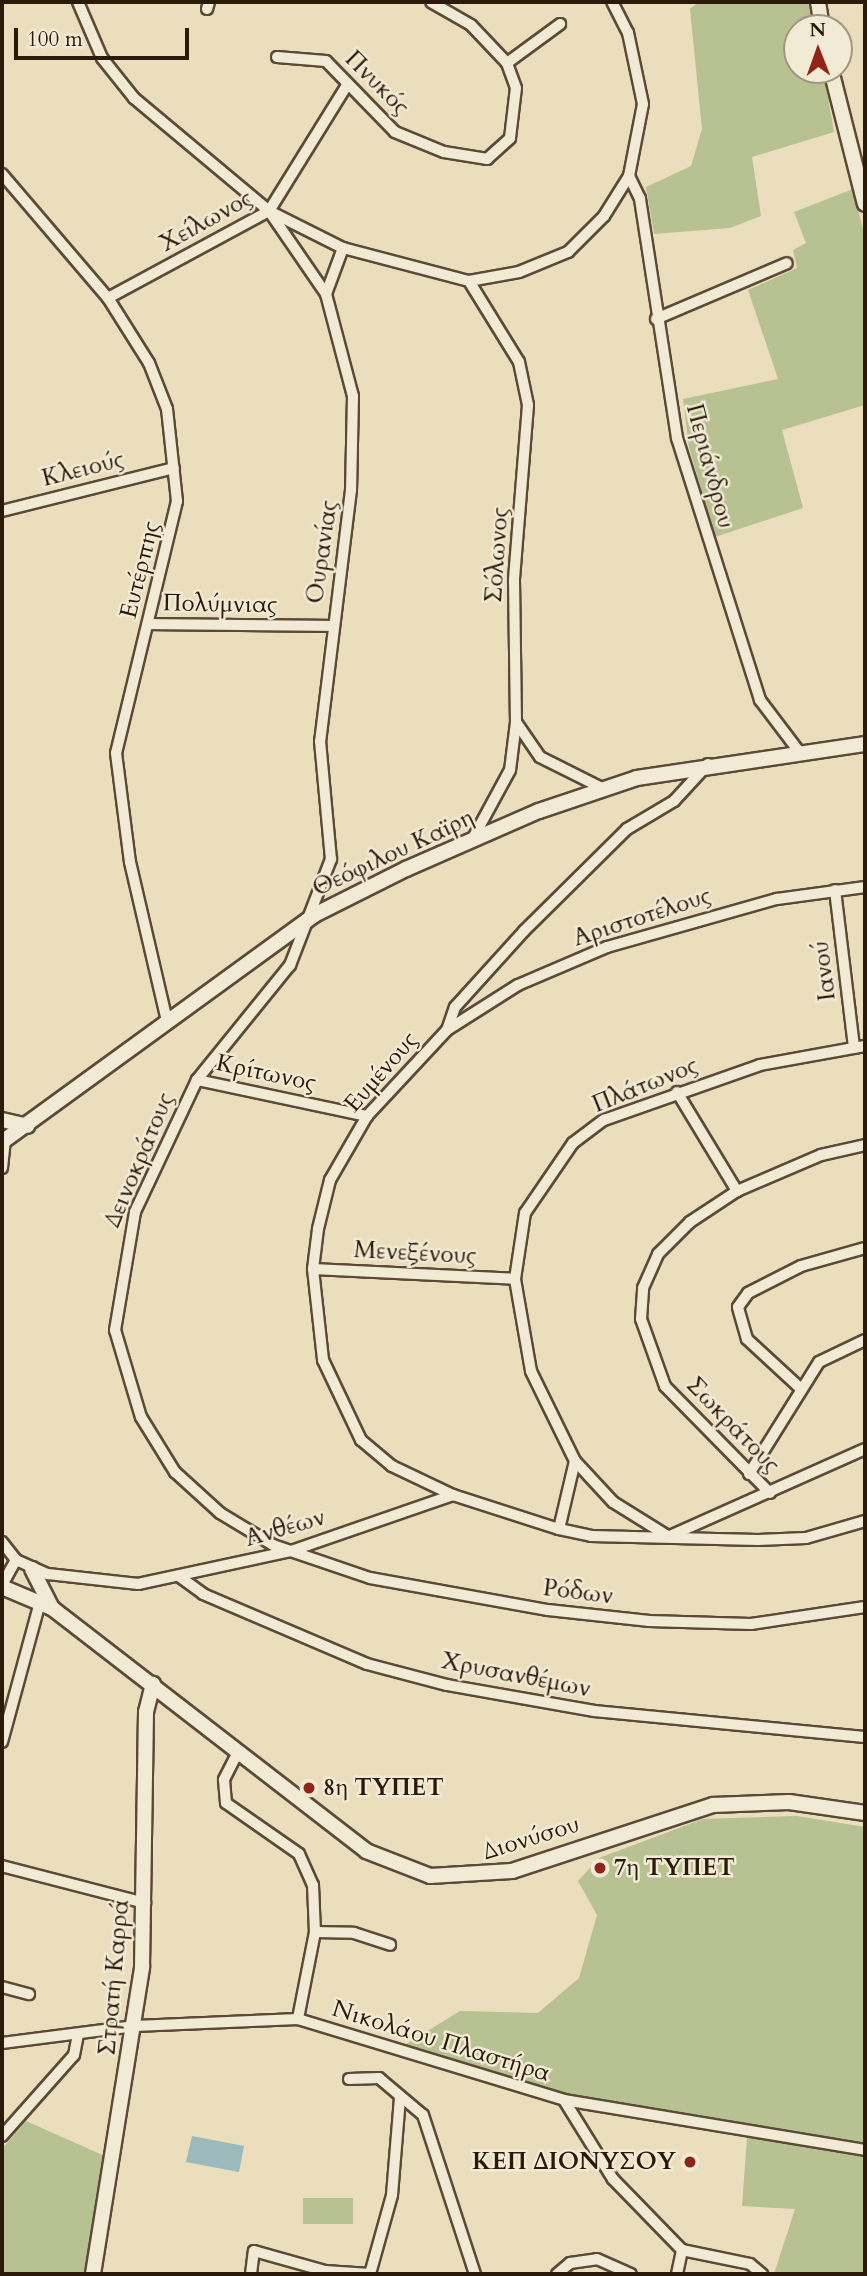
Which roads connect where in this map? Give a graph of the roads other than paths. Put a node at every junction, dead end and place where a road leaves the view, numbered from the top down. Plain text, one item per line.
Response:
1 (78, 2) edge
2 (431, 2) edge
3 (612, 2) edge
4 (560, 24) dead end
5 (277, 57) dead end
6 (507, 63) junction
7 (835, 84) edge
8 (346, 87) junction
9 (2, 174) edge
10 (629, 176) junction
11 (865, 204) edge
12 (270, 211) junction
13 (343, 248) junction
14 (787, 263) dead end
15 (469, 281) junction
16 (327, 294) junction
17 (108, 298) junction
18 (656, 319) junction
19 (174, 468) junction
20 (2, 511) edge
21 (149, 624) junction
22 (333, 626) junction
23 (516, 722) junction
24 (865, 744) edge
25 (799, 750) junction
26 (708, 764) junction
27 (602, 788) junction
28 (472, 840) junction
29 (865, 887) edge
30 (835, 890) junction
31 (314, 915) junction
32 (167, 1021) junction
33 (447, 1030) junction
34 (860, 1047) edge
35 (197, 1080) junction
36 (677, 1092) junction
37 (367, 1116) junction
38 (2, 1120) edge
39 (27, 1126) junction
40 (3, 1141) edge
41 (865, 1145) edge
42 (2, 1168) edge
43 (737, 1191) junction
44 (865, 1248) edge
45 (313, 1269) junction
46 (514, 1279) junction
47 (865, 1340) edge
48 (799, 1387) junction
49 (865, 1449) edge
50 (575, 1461) junction
51 (749, 1474) junction
52 (771, 1493) junction
53 (453, 1495) junction
54 (865, 1521) edge
55 (559, 1529) junction
56 (668, 1537) junction
57 (2, 1542) edge
58 (291, 1551) junction
59 (16, 1560) junction
60 (33, 1569) junction
61 (180, 1577) junction
62 (2, 1586) edge
63 (46, 1605) junction
64 (865, 1607) edge
65 (153, 1684) junction
66 (865, 1737) edge
67 (2, 1742) edge
68 (237, 1754) junction
69 (865, 1814) edge
70 (2, 1866) edge
71 (145, 1903) junction
72 (315, 1932) junction
73 (390, 1945) dead end
74 (2, 1987) edge
75 (29, 1994) dead end
76 (298, 2019) junction
77 (135, 2026) junction
78 (79, 2034) junction
79 (2, 2043) edge
80 (349, 2079) dead end
81 (400, 2097) junction
82 (564, 2100) junction
83 (2, 2136) edge
84 (865, 2150) edge
85 (682, 2249) junction
86 (324, 2273) edge
87 (93, 2274) edge
88 (251, 2274) edge
89 (370, 2274) edge
90 (475, 2274) edge
91 (557, 2274) edge
92 (631, 2274) edge
93 (677, 2274) edge
94 (762, 2274) edge

1 - 12 street
2 - 6 street, Πνυκός
3 - 10 street
4 - 6 street
5 - 8 street, Πνυκός
6 - 8 street, Πνυκός
7 - 11 street
8 - 12 street, Χείλωνος
9 - 17 street, Ευτέρπης
10 - 15 street
10 - 18 street, Περιάνδρου
12 - 13 street
12 - 16 street, Ουρανίας
12 - 17 street, Χείλωνος
13 - 15 street
13 - 16 street
14 - 18 street
15 - 23 street, Σόλωνος
16 - 22 street, Ουρανίας
17 - 19 street, Ευτέρπης
18 - 25 street, Περιάνδρου
19 - 20 street, Κλειούς
19 - 21 street, Ευτέρπης
21 - 22 street, Πολύμνιας
21 - 32 street, Ευτέρπης
22 - 31 street, Ουρανίας
23 - 27 street
23 - 28 street, Σόλωνος
24 - 25 street, Θεόφιλου Καϊρη
25 - 26 street, Θεόφιλου Καϊρη
26 - 27 street, Θεόφιλου Καϊρη
26 - 33 street, Ευμένους
27 - 28 street, Θεόφιλου Καϊρη
28 - 31 street, Θεόφιλου Καϊρη
29 - 30 street, Αριστοτέλους
30 - 33 street, Αριστοτέλους
30 - 34 street, Ιανού
31 - 32 street, Θεόφιλου Καϊρη
31 - 35 street, Δεινοκράτους
32 - 39 street, Θεόφιλου Καϊρη
33 - 37 street, Ευμένους
34 - 36 street, Πλάτωνος
35 - 37 street, Κρίτωνος
35 - 58 street, Δεινοκράτους
36 - 43 street
36 - 46 street, Πλάτωνος
37 - 45 street, Ευμένους
38 - 39 street
39 - 40 street, Θεόφιλου Καϊρη
40 - 42 street
41 - 43 street, Σωκράτους
43 - 51 street, Σωκράτους
44 - 48 street
45 - 46 street, Μενεξένους
45 - 53 street, Ευμένους
46 - 50 street, Πλάτωνος
47 - 48 street
48 - 51 street
49 - 52 street
50 - 55 street
50 - 56 street, Πλάτωνος
51 - 52 street, Σωκράτους
52 - 56 street
53 - 55 street
53 - 58 street, Ανθέων
54 - 56 street
55 - 56 street
57 - 59 street
58 - 61 street, Ανθέων
58 - 64 street, Ρόδων
59 - 60 street, Ανθέων
59 - 62 street
60 - 61 street, Ανθέων
60 - 63 street
61 - 66 street, Χρυσανθέμων
62 - 63 street, Διονύσου
63 - 65 street, Διονύσου
63 - 67 street
65 - 68 street, Διονύσου
65 - 71 street, Στρατή Καρρά
68 - 69 street, Διονύσου
68 - 72 street
70 - 71 street
71 - 77 street, Στρατή Καρρά
72 - 73 street
72 - 76 street
74 - 75 street
76 - 77 street, Νικολάου Πλαστήρα
76 - 82 street, Νικολάου Πλαστήρα
77 - 78 street, Νικολάου Πλαστήρα
77 - 87 street, Στρατή Καρρά
78 - 79 street, Νικολάου Πλαστήρα
78 - 83 street
80 - 81 street
81 - 89 street
81 - 90 street
82 - 84 street, Νικολάου Πλαστήρα
82 - 85 street
85 - 93 street
85 - 94 street
86 - 88 street
86 - 89 street
91 - 92 street

